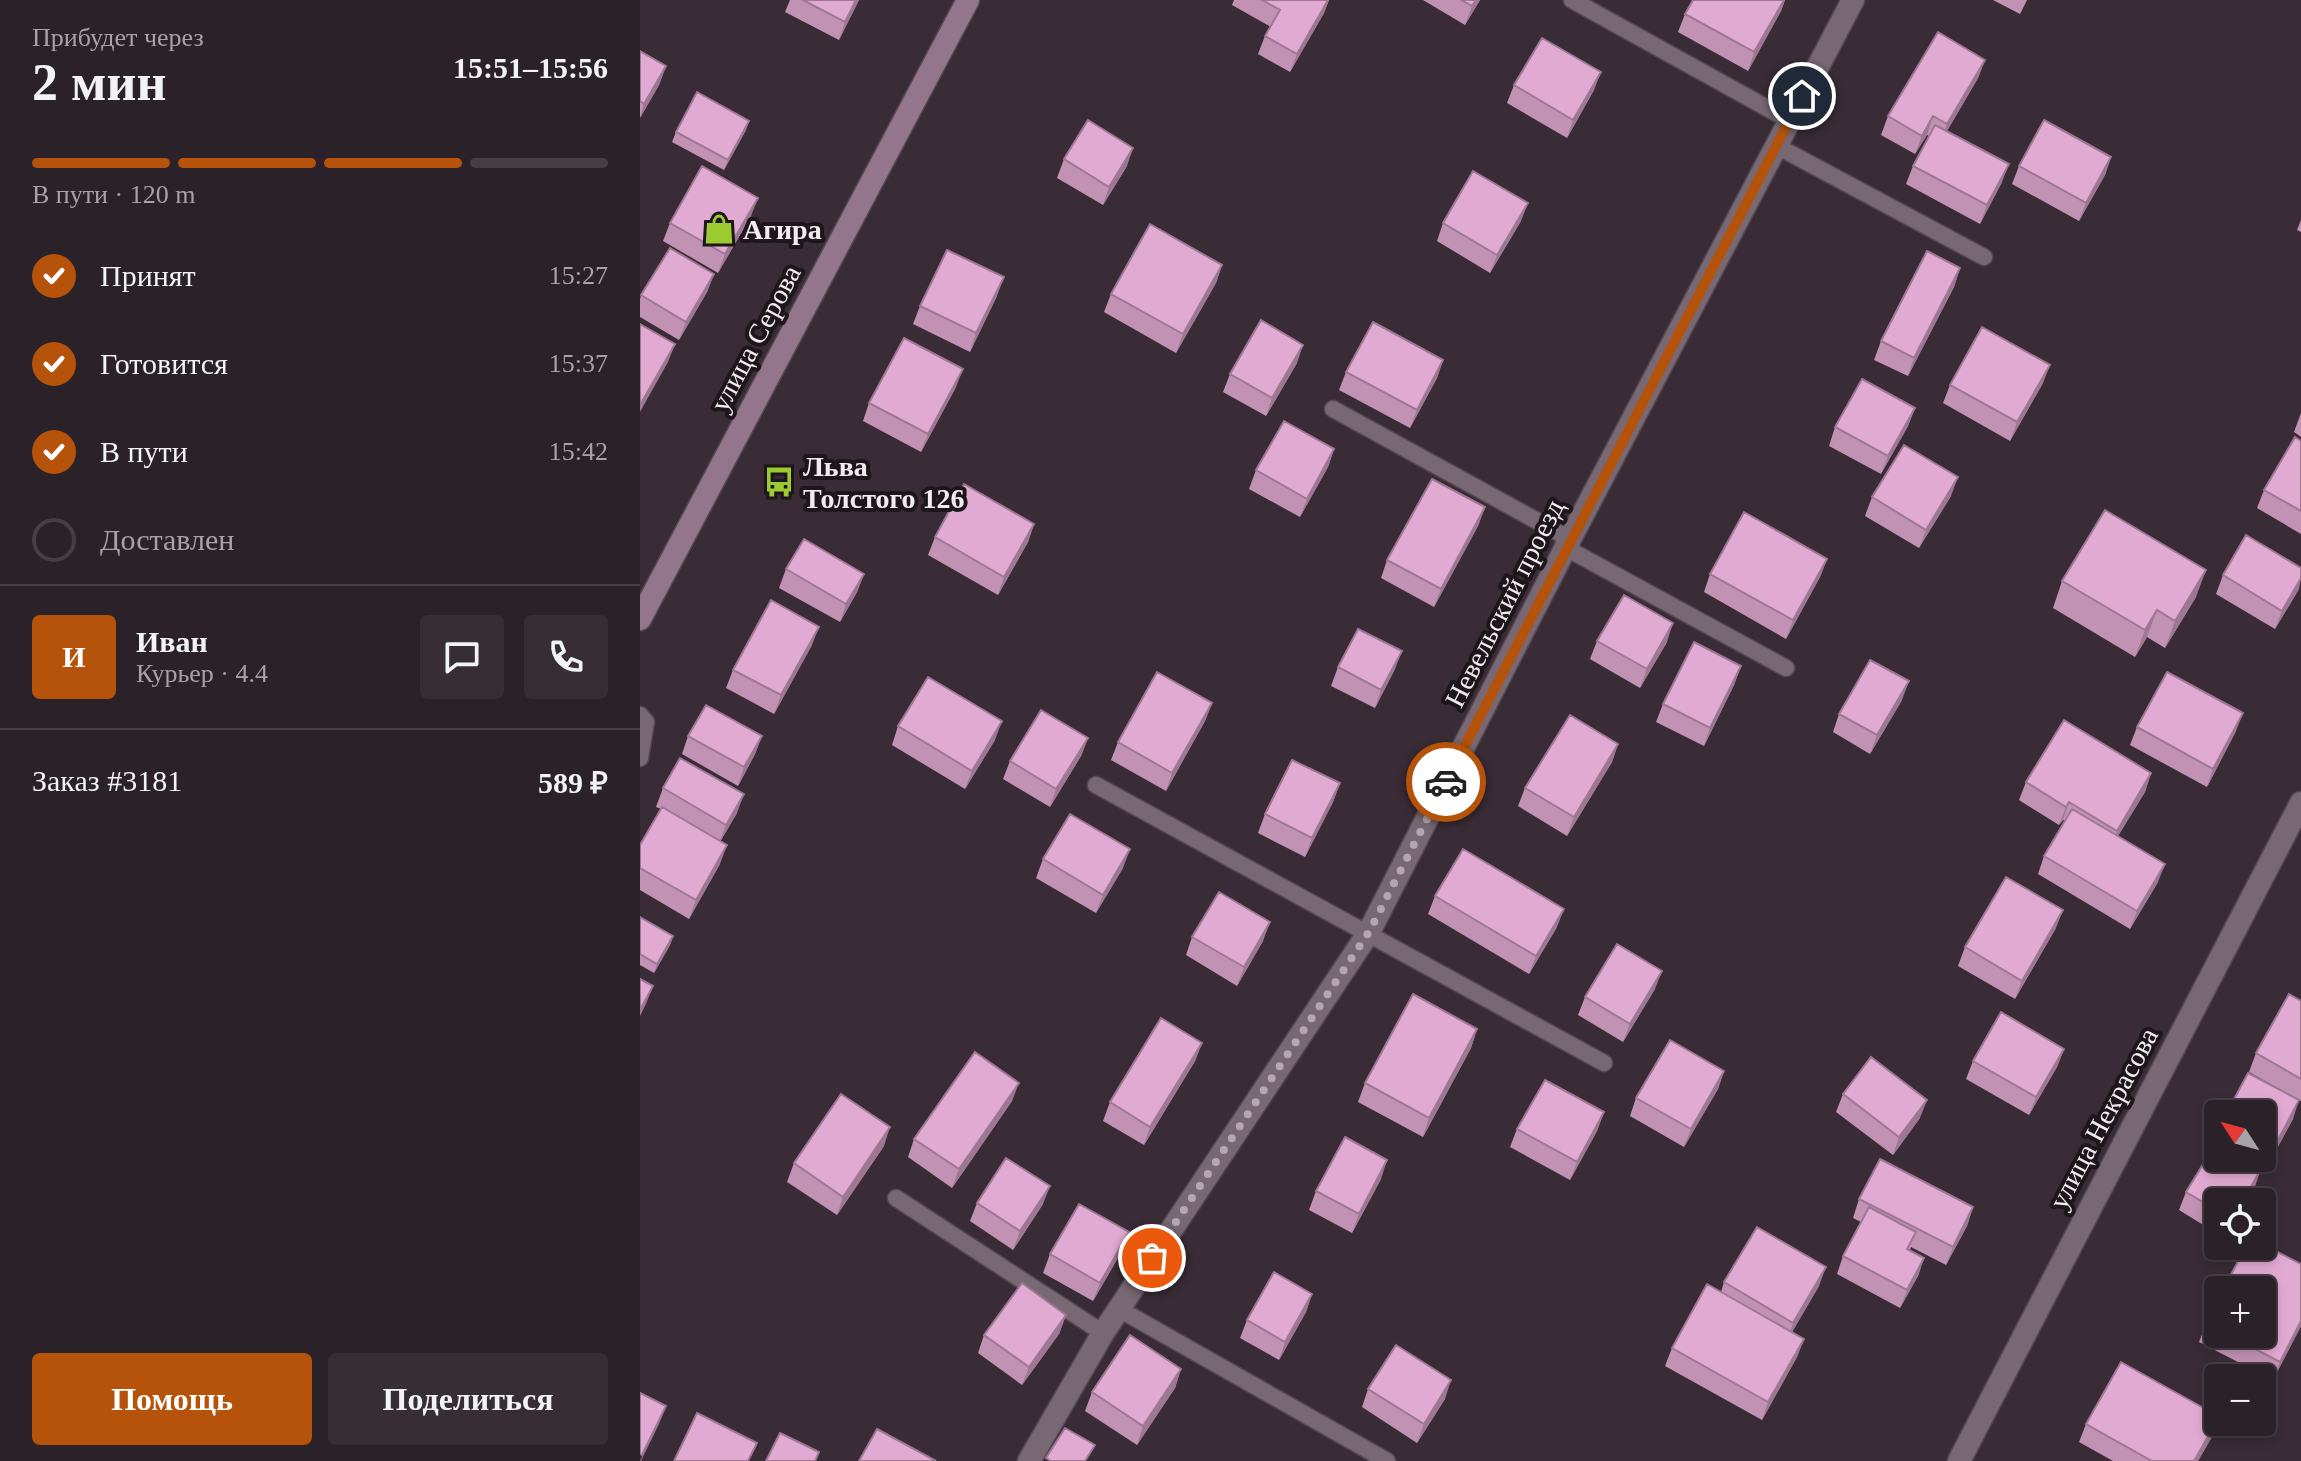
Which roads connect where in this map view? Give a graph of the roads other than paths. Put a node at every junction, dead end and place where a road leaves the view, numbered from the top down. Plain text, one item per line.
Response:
1 (968, 0) edge
2 (1572, 0) edge
3 (1853, 0) edge
4 (1789, 120) junction
5 (1775, 145) junction
6 (1984, 257) dead end
7 (1333, 409) dead end
8 (1568, 543) junction
9 (640, 619) edge
10 (1786, 668) dead end
11 (640, 715) edge
12 (640, 758) edge
13 (1096, 785) dead end
14 (2301, 803) edge
15 (1369, 932) junction
16 (1604, 1063) dead end
17 (896, 1198) dead end
18 (1119, 1309) junction
19 (1103, 1333) junction
20 (1029, 1461) edge
21 (1387, 1461) edge
22 (1959, 1461) edge

1 - 9 main road, улица Серова
2 - 4 lane
3 - 4 street, Невельский проезд
4 - 5 street, Невельский проезд
5 - 6 lane
5 - 8 street, Невельский проезд
7 - 8 lane
8 - 10 lane
8 - 15 street, Невельский проезд
11 - 12 lane
13 - 15 lane
14 - 22 street, улица Некрасова
15 - 16 lane
15 - 18 street, Невельский проезд
17 - 19 lane
18 - 19 street, Невельский проезд
18 - 21 lane
19 - 20 street, Невельский проезд

